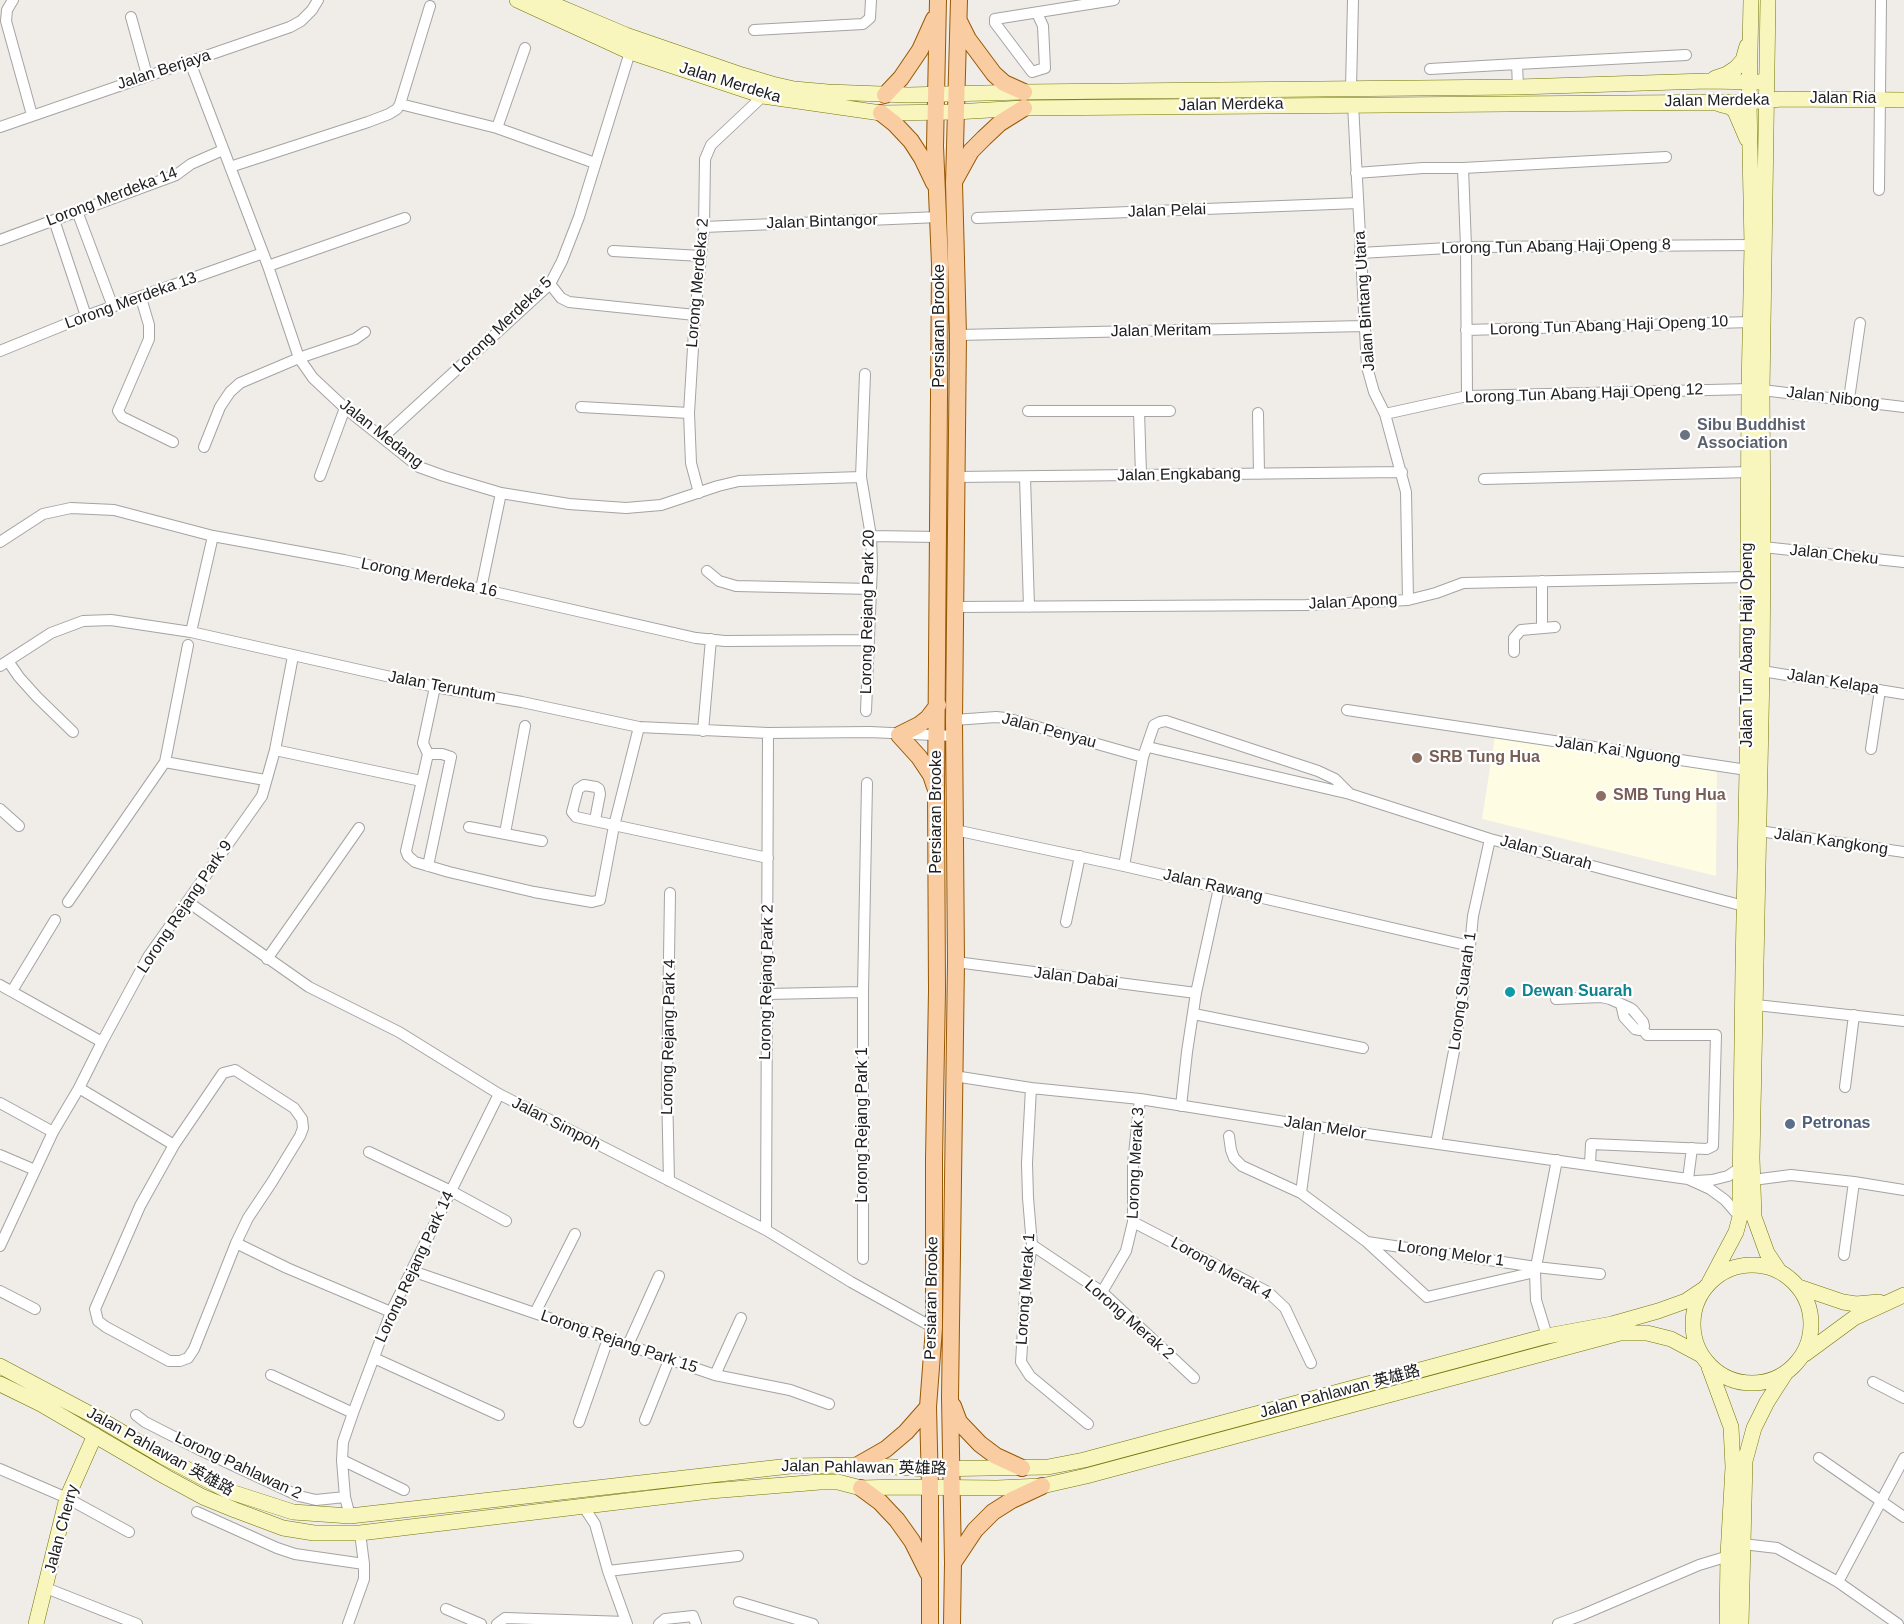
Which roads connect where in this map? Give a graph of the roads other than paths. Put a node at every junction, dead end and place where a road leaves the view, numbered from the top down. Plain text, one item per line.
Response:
1 (13, 0) edge
2 (318, 0) edge
3 (517, 0) edge
4 (543, 0) edge
5 (871, 0) edge
6 (959, 0) edge
7 (1114, 0) edge
8 (1353, 0) edge
9 (1751, 0) edge
10 (1768, 0) edge
11 (1881, 0) edge
12 (1078, 2) edge
13 (938, 5) edge
14 (430, 6) dead end
15 (1037, 13) junction
16 (131, 17) dead end
17 (959, 20) junction
18 (754, 30) dead end
19 (1750, 37) junction
20 (525, 48) dead end
21 (630, 52) junction
22 (1686, 55) dead end
23 (190, 62) junction
24 (1517, 64) junction
25 (1430, 69) dead end
26 (147, 75) junction
27 (1707, 81) junction
28 (1749, 82) junction
29 (1766, 82) junction
30 (1518, 87) junction
31 (955, 93) junction
32 (936, 94) junction
33 (885, 95) junction
34 (763, 96) junction
35 (1352, 96) junction
36 (1782, 99) junction
37 (1880, 99) junction
38 (1024, 100) junction
39 (1904, 100) edge
40 (1707, 101) junction
41 (1766, 101) junction
42 (1749, 102) junction
43 (400, 104) junction
44 (955, 112) junction
45 (881, 113) junction
46 (936, 113) junction
47 (32, 115) junction
48 (0, 127) edge
49 (496, 128) junction
50 (223, 150) junction
51 (1751, 150) junction
52 (1666, 157) dead end
53 (594, 163) junction
54 (230, 167) junction
55 (1463, 168) junction
56 (1356, 173) junction
57 (954, 183) junction
58 (937, 189) junction
59 (1879, 190) dead end
60 (1358, 203) junction
61 (77, 211) junction
62 (939, 217) junction
63 (405, 218) dead end
64 (977, 218) dead end
65 (54, 220) junction
66 (704, 227) junction
67 (0, 240) edge
68 (1752, 245) junction
69 (1466, 247) junction
70 (613, 251) dead end
71 (1360, 253) junction
72 (263, 254) junction
73 (701, 256) junction
74 (268, 266) junction
75 (550, 284) junction
76 (141, 298) junction
77 (113, 307) junction
78 (695, 315) junction
79 (86, 316) junction
80 (1751, 322) junction
81 (1860, 323) dead end
82 (1364, 326) junction
83 (1466, 330) junction
84 (365, 332) dead end
85 (958, 335) junction
86 (0, 351) edge
87 (299, 358) junction
88 (865, 374) dead end
89 (1756, 389) junction
90 (1467, 396) junction
91 (1849, 399) junction
92 (581, 407) dead end
93 (1904, 407) edge
94 (345, 408) junction
95 (1028, 411) dead end
96 (1139, 411) junction
97 (1170, 411) dead end
98 (688, 413) junction
99 (1258, 413) dead end
100 (1385, 414) junction
101 (382, 437) junction
102 (173, 442) dead end
103 (204, 447) dead end
104 (1402, 472) junction
105 (1750, 472) junction
106 (1259, 474) junction
107 (1141, 475) junction
108 (320, 476) dead end
109 (861, 477) junction
110 (956, 477) junction
111 (1025, 477) junction
112 (1484, 479) dead end
113 (501, 493) junction
114 (699, 493) junction
115 (213, 536) junction
116 (871, 536) junction
117 (938, 537) junction
118 (0, 542) edge
119 (1763, 548) junction
120 (1904, 562) edge
121 (707, 571) dead end
122 (1748, 577) junction
123 (1542, 581) junction
124 (481, 589) junction
125 (871, 590) junction
126 (1408, 600) junction
127 (955, 607) junction
128 (1029, 607) junction
129 (1542, 627) junction
130 (1555, 627) dead end
131 (191, 632) junction
132 (711, 639) junction
133 (868, 640) junction
134 (188, 645) dead end
135 (1514, 652) dead end
136 (293, 656) junction
137 (4, 664) edge
138 (1762, 671) junction
139 (435, 687) junction
140 (1880, 690) junction
141 (1904, 694) edge
142 (938, 705) junction
143 (1347, 710) dead end
144 (867, 711) dead end
145 (525, 726) dead end
146 (639, 727) junction
147 (703, 731) junction
148 (948, 731) junction
149 (73, 732) dead end
150 (768, 734) junction
151 (899, 735) junction
152 (1871, 749) dead end
153 (275, 750) junction
154 (1146, 752) junction
155 (428, 754) junction
156 (165, 762) junction
157 (1748, 770) junction
158 (266, 780) junction
159 (421, 781) junction
160 (867, 783) dead end
161 (936, 791) junction
162 (1350, 794) junction
163 (0, 809) edge
164 (596, 820) dead end
165 (19, 826) dead end
166 (614, 826) junction
167 (469, 827) dead end
168 (359, 828) dead end
169 (955, 830) junction
170 (1759, 831) junction
171 (505, 833) junction
172 (1490, 838) junction
173 (542, 840) dead end
174 (1904, 852) edge
175 (1080, 856) junction
176 (768, 858) junction
177 (428, 866) junction
178 (1124, 866) junction
179 (1219, 888) junction
180 (670, 893) dead end
181 (68, 902) dead end
182 (188, 902) junction
183 (1744, 906) junction
184 (55, 920) dead end
185 (1066, 922) dead end
186 (1470, 946) junction
187 (267, 959) junction
188 (956, 962) junction
189 (0, 985) edge
190 (12, 991) junction
191 (863, 992) junction
192 (1196, 993) junction
193 (767, 994) junction
194 (1556, 999) dead end
195 (1756, 1005) junction
196 (1194, 1014) junction
197 (1854, 1015) junction
198 (1904, 1021) edge
199 (102, 1042) junction
200 (1364, 1048) dead end
201 (954, 1076) junction
202 (1845, 1087) dead end
203 (79, 1088) junction
204 (1032, 1088) junction
205 (499, 1094) junction
206 (1140, 1099) junction
207 (0, 1103) edge
208 (1181, 1106) junction
209 (1310, 1126) junction
210 (52, 1132) junction
211 (1229, 1136) dead end
212 (1436, 1143) junction
213 (174, 1145) junction
214 (1692, 1148) junction
215 (369, 1152) dead end
216 (0, 1155) edge
217 (1557, 1160) junction
218 (1590, 1165) junction
219 (1740, 1168) junction
220 (35, 1170) junction
221 (1692, 1180) junction
222 (1753, 1180) junction
223 (669, 1181) junction
224 (1854, 1182) junction
225 (1904, 1190) edge
226 (451, 1191) junction
227 (1301, 1193) junction
228 (1740, 1217) junction
229 (506, 1221) dead end
230 (1133, 1222) junction
231 (766, 1230) junction
232 (574, 1234) dead end
233 (1367, 1242) junction
234 (236, 1243) junction
235 (1032, 1245) junction
236 (0, 1246) edge
237 (1844, 1255) dead end
238 (863, 1259) dead end
239 (412, 1270) junction
240 (1535, 1270) junction
241 (1779, 1271) junction
242 (1600, 1274) dead end
243 (659, 1276) dead end
244 (1706, 1286) junction
245 (1799, 1287) junction
246 (0, 1291) edge
247 (1102, 1292) junction
248 (1899, 1297) edge
249 (35, 1309) dead end
250 (391, 1312) junction
251 (536, 1313) junction
252 (741, 1318) dead end
253 (934, 1328) junction
254 (1547, 1336) junction
255 (608, 1339) junction
256 (628, 1345) junction
257 (1803, 1356) junction
258 (374, 1358) junction
259 (669, 1360) junction
260 (1705, 1360) junction
261 (1311, 1363) dead end
262 (0, 1366) edge
263 (1785, 1374) junction
264 (271, 1375) dead end
265 (715, 1375) junction
266 (1194, 1378) dead end
267 (1873, 1382) dead end
268 (0, 1384) edge
269 (950, 1397) junction
270 (1904, 1398) edge
271 (829, 1404) dead end
272 (928, 1407) junction
273 (353, 1413) junction
274 (136, 1415) dead end
275 (499, 1415) dead end
276 (645, 1420) dead end
277 (579, 1422) dead end
278 (1088, 1424) dead end
279 (95, 1436) junction
280 (1819, 1458) dead end
281 (1904, 1458) edge
282 (342, 1460) junction
283 (858, 1466) junction
284 (1022, 1468) junction
285 (0, 1469) edge
286 (929, 1469) junction
287 (951, 1469) junction
288 (1042, 1486) junction
289 (861, 1488) junction
290 (930, 1488) junction
291 (952, 1488) junction
292 (404, 1490) dead end
293 (345, 1497) junction
294 (67, 1498) junction
295 (1881, 1501) junction
296 (610, 1503) junction
297 (583, 1506) junction
298 (197, 1512) dead end
299 (350, 1516) junction
300 (1904, 1517) edge
301 (595, 1524) junction
302 (129, 1532) dead end
303 (360, 1533) junction
304 (1738, 1551) junction
305 (738, 1556) dead end
306 (953, 1563) junction
307 (364, 1564) junction
308 (608, 1571) junction
309 (930, 1576) junction
310 (1838, 1582) junction
311 (46, 1588) junction
312 (739, 1602) dead end
313 (446, 1609) dead end
314 (626, 1623) edge
315 (36, 1624) edge
316 (137, 1624) edge
317 (348, 1624) edge
318 (481, 1624) edge
319 (497, 1624) edge
320 (659, 1624) edge
321 (696, 1624) edge
322 (813, 1624) edge
323 (930, 1624) edge
324 (952, 1624) edge
325 (1558, 1624) edge
326 (1727, 1624) edge
327 (1741, 1624) edge
328 (1898, 1624) edge

1 - 47 street
2 - 23 street, Jalan Berjaya
3 - 21 main road, Jalan Merdeka
4 - 33 main road, Jalan Merdeka
5 - 18 street
6 - 17 main road, Persiaran Brooke
7 - 12 street
8 - 35 street, Jalan Bintang Utara
9 - 19 main road, Jalan Tun Abang Haji Openg
10 - 29 main road, Jalan Tun Abang Haji Openg
11 - 37 street
12 - 15 street
13 - 32 main road, Persiaran Brooke
13 - 33 main road
14 - 43 street
15 - 15 street
16 - 26 street
17 - 31 main road, Persiaran Brooke
17 - 38 main road
19 - 27 main road
19 - 28 main road, Jalan Tun Abang Haji Openg
20 - 49 street
21 - 34 main road, Jalan Merdeka
21 - 53 street, Lorong Merdeka 5
22 - 24 street
23 - 26 street, Jalan Berjaya
23 - 50 street, Jalan Medang
24 - 25 street
24 - 30 street
26 - 47 street, Jalan Berjaya
27 - 28 main road, Jalan Merdeka
27 - 30 main road, Jalan Merdeka
28 - 29 main road, Jalan Merdeka
28 - 42 main road, Jalan Tun Abang Haji Openg
29 - 36 main road, Jalan Merdeka
29 - 41 main road, Jalan Tun Abang Haji Openg
30 - 35 main road, Jalan Merdeka
31 - 32 main road, Jalan Merdeka
31 - 38 main road, Jalan Merdeka
31 - 44 main road, Persiaran Brooke
32 - 33 main road, Jalan Merdeka
32 - 46 main road, Persiaran Brooke
34 - 45 main road, Jalan Merdeka
34 - 66 street, Lorong Merdeka 2
35 - 38 main road, Jalan Merdeka
35 - 40 main road, Jalan Merdeka
35 - 56 street, Jalan Bintang Utara
36 - 37 main road, Jalan Ria
36 - 41 main road, Jalan Merdeka
37 - 39 main road, Jalan Ria
37 - 59 street
38 - 44 main road, Jalan Merdeka
38 - 57 main road
40 - 42 main road, Jalan Merdeka
40 - 51 main road
41 - 42 main road, Jalan Merdeka
41 - 89 main road, Jalan Tun Abang Haji Openg
42 - 51 main road, Jalan Tun Abang Haji Openg
43 - 49 street
43 - 54 street
44 - 46 main road, Jalan Merdeka
44 - 57 main road, Persiaran Brooke
45 - 46 main road, Jalan Merdeka
45 - 58 main road
46 - 58 main road, Persiaran Brooke
47 - 48 street, Jalan Berjaya
49 - 53 street
50 - 54 street, Jalan Medang
50 - 61 street, Lorong Merdeka 14
51 - 68 main road, Jalan Tun Abang Haji Openg
52 - 55 street
53 - 75 street, Lorong Merdeka 5
54 - 72 street, Jalan Medang
55 - 56 street
55 - 69 street
56 - 60 street, Jalan Bintang Utara
57 - 85 main road, Persiaran Brooke
58 - 62 main road, Persiaran Brooke
60 - 64 street, Jalan Pelai
60 - 71 street, Jalan Bintang Utara
61 - 65 street, Lorong Merdeka 14
61 - 77 street
62 - 66 street, Jalan Bintangor
62 - 117 main road, Persiaran Brooke
63 - 74 street
65 - 67 street, Lorong Merdeka 14
65 - 79 street
66 - 73 street, Lorong Merdeka 2
68 - 69 street, Lorong Tun Abang Haji Openg 8
68 - 80 main road, Jalan Tun Abang Haji Openg
69 - 71 street, Lorong Tun Abang Haji Openg 8
69 - 83 street
70 - 73 street
71 - 82 street, Jalan Bintang Utara
72 - 74 street, Jalan Medang
72 - 76 street, Lorong Merdeka 13
73 - 78 street, Lorong Merdeka 2
74 - 87 street, Jalan Medang
75 - 78 street
75 - 101 street, Lorong Merdeka 5
76 - 77 street, Lorong Merdeka 13
76 - 102 street
77 - 79 street, Lorong Merdeka 13
78 - 98 street, Lorong Merdeka 2
79 - 86 street, Lorong Merdeka 13
80 - 83 street, Lorong Tun Abang Haji Openg 10
80 - 89 main road, Jalan Tun Abang Haji Openg
81 - 91 street
82 - 85 street, Jalan Meritam
82 - 100 street, Jalan Bintang Utara
83 - 90 street
84 - 87 street
85 - 110 main road, Persiaran Brooke
87 - 94 street, Jalan Medang
87 - 103 street
88 - 109 street, Lorong Rejang Park 20
89 - 90 street, Lorong Tun Abang Haji Openg 12
89 - 91 street, Jalan Nibong
89 - 105 main road, Jalan Tun Abang Haji Openg
89 - 119 main road, Jalan Tun Abang Haji Openg
90 - 100 street, Lorong Tun Abang Haji Openg 12
91 - 93 street, Jalan Nibong
92 - 98 street
94 - 101 street, Jalan Medang
94 - 108 street
95 - 96 street
96 - 97 street
96 - 107 street
98 - 114 street, Lorong Merdeka 2
99 - 106 street
100 - 104 street, Jalan Bintang Utara
101 - 113 street, Jalan Medang
104 - 106 street, Jalan Engkabang
104 - 126 street, Jalan Bintang Utara
105 - 112 street
105 - 122 main road, Jalan Tun Abang Haji Openg
106 - 107 street, Jalan Engkabang
107 - 111 street, Jalan Engkabang
109 - 114 street, Jalan Medang
109 - 116 street, Lorong Rejang Park 20
110 - 111 street, Jalan Engkabang
110 - 127 main road, Persiaran Brooke
111 - 128 street
113 - 114 street, Jalan Medang
113 - 124 street
115 - 118 street, Lorong Merdeka 16
115 - 124 street, Lorong Merdeka 16
115 - 131 street
116 - 117 street
116 - 125 street, Lorong Rejang Park 20
117 - 142 main road, Persiaran Brooke
119 - 120 street, Jalan Cheku
119 - 138 main road, Jalan Tun Abang Haji Openg
121 - 125 street
122 - 123 street, Jalan Apong
122 - 157 main road, Jalan Tun Abang Haji Openg
123 - 126 street, Jalan Apong
123 - 129 street
124 - 132 street, Lorong Merdeka 16
125 - 133 street, Lorong Rejang Park 20
126 - 128 street, Jalan Apong
127 - 128 street, Jalan Apong
127 - 148 main road, Persiaran Brooke
129 - 130 street
129 - 135 street
131 - 136 street, Jalan Teruntum
131 - 137 street, Jalan Teruntum
132 - 133 street, Lorong Merdeka 16
132 - 147 street
133 - 144 street, Lorong Rejang Park 20
134 - 156 street
136 - 139 street, Jalan Teruntum
136 - 153 street, Lorong Rejang Park 9
137 - 149 street
138 - 140 street, Jalan Kelapa
138 - 170 main road, Jalan Tun Abang Haji Openg
139 - 146 street, Jalan Teruntum
139 - 155 street
140 - 141 street, Jalan Kelapa
140 - 152 street
142 - 148 main road, Persiaran Brooke
142 - 151 main road
143 - 157 street, Jalan Kai Nguong
145 - 171 street
146 - 147 street, Jalan Teruntum
146 - 166 street
147 - 150 street, Jalan Teruntum
148 - 151 street, Jalan Penyau
148 - 154 street, Jalan Penyau
148 - 161 main road, Persiaran Brooke
148 - 169 main road, Persiaran Brooke
150 - 151 street, Jalan Teruntum
150 - 176 street, Lorong Rejang Park 2
151 - 161 main road
153 - 158 street, Lorong Rejang Park 9
153 - 159 street
154 - 162 street, Jalan Suarah
154 - 162 street, Jalan Suarah
154 - 178 street, Jalan Suarah
155 - 159 street
155 - 177 street
156 - 158 street
156 - 181 street
157 - 183 main road, Jalan Tun Abang Haji Openg
158 - 182 street, Lorong Rejang Park 9
159 - 177 street
160 - 191 street, Lorong Rejang Park 1
161 - 253 main road, Persiaran Brooke
162 - 172 street, Jalan Suarah
163 - 165 street
164 - 166 street
166 - 176 street
166 - 177 street
167 - 171 street
168 - 187 street
169 - 175 street, Jalan Rawang
169 - 188 main road, Persiaran Brooke
170 - 174 street, Jalan Kangkong
170 - 195 main road, Jalan Tun Abang Haji Openg
171 - 173 street
172 - 183 street, Jalan Suarah
172 - 186 street, Lorong Suarah 1
175 - 178 street, Jalan Rawang
175 - 185 street
176 - 193 street, Lorong Rejang Park 2
178 - 179 street, Jalan Rawang
179 - 186 street, Jalan Rawang
179 - 192 street
180 - 223 street, Lorong Rejang Park 4
182 - 187 street, Jalan Simpoh
182 - 199 street, Lorong Rejang Park 9
183 - 219 main road, Jalan Tun Abang Haji Openg
184 - 190 street
186 - 212 street, Lorong Suarah 1
187 - 205 street, Jalan Simpoh
188 - 192 street, Jalan Dabai
188 - 201 main road, Persiaran Brooke
189 - 190 street
190 - 199 street
191 - 193 street
191 - 238 street, Lorong Rejang Park 1
192 - 196 street
193 - 231 street, Lorong Rejang Park 2
194 - 214 street
195 - 197 street
195 - 222 main road, Jalan Tun Abang Haji Openg
196 - 200 street
196 - 208 street
197 - 198 street
197 - 202 street
199 - 203 street, Lorong Rejang Park 9
201 - 204 street, Jalan Melor
201 - 269 main road, Persiaran Brooke
203 - 210 street, Lorong Rejang Park 9
203 - 213 street
204 - 206 street, Jalan Melor
204 - 235 street, Lorong Merak 1
205 - 223 street, Jalan Simpoh
205 - 226 street, Lorong Rejang Park 14
206 - 208 street, Jalan Melor
206 - 230 street, Lorong Merak 3
207 - 210 street
208 - 209 street, Jalan Melor
209 - 212 street, Jalan Melor
209 - 227 street
210 - 220 street, Lorong Rejang Park 9
211 - 227 street, Lorong Melor 1
212 - 217 street, Jalan Melor
213 - 234 street
213 - 234 street
214 - 218 street
214 - 221 street
215 - 226 street
216 - 220 street
217 - 218 street, Jalan Melor
217 - 240 street
218 - 221 street, Jalan Melor
219 - 221 street, Jalan Melor
219 - 228 main road, Jalan Tun Abang Haji Openg
220 - 236 street, Lorong Rejang Park 9
221 - 228 street, Jalan Melor
222 - 224 street
222 - 241 main road, Jalan Tun Abang Haji Openg
223 - 231 street, Jalan Simpoh
224 - 225 street
224 - 237 street
226 - 229 street
226 - 239 street, Lorong Rejang Park 14
227 - 233 street, Lorong Melor 1
228 - 244 main road, Jalan Tun Abang Haji Openg
230 - 247 street, Lorong Merak 3
230 - 261 street, Lorong Merak 4
231 - 253 street, Jalan Simpoh
232 - 251 street
233 - 240 street, Lorong Melor 1
233 - 240 street, Lorong Melor 1
234 - 250 street
235 - 247 street, Lorong Merak 2
235 - 278 street, Lorong Merak 1
239 - 250 street, Lorong Rejang Park 14
239 - 251 street, Lorong Rejang Park 15
240 - 242 street, Lorong Melor 1
240 - 254 street
241 - 244 main road
241 - 245 main road
243 - 256 street
244 - 254 main road, Jalan Pahlawan 英雄路
244 - 260 main road
245 - 248 main road
245 - 257 main road
246 - 249 street
247 - 266 street, Lorong Merak 2
248 - 257 main road
250 - 258 street, Lorong Rejang Park 14
251 - 255 street, Lorong Rejang Park 15
252 - 265 street
253 - 272 main road, Persiaran Brooke
254 - 284 main road, Jalan Pahlawan 英雄路
255 - 256 street, Lorong Rejang Park 15
255 - 277 street
256 - 259 street, Lorong Rejang Park 15
257 - 263 main road
258 - 273 street, Lorong Rejang Park 14
258 - 275 street
259 - 265 street, Lorong Rejang Park 15
259 - 276 street
260 - 263 main road
260 - 288 main road, Jalan Pahlawan 英雄路
260 - 304 main road
262 - 299 main road, Jalan Pahlawan 英雄路
263 - 304 main road
264 - 273 street
265 - 271 street, Lorong Rejang Park 15
267 - 270 street
268 - 279 main road, Jalan Pahlawan 英雄路
269 - 284 main road
269 - 287 main road, Persiaran Brooke
272 - 283 main road
272 - 286 main road, Persiaran Brooke
273 - 282 street, Lorong Rejang Park 14
274 - 293 street, Lorong Pahlawan 2
279 - 294 main road, Jalan Cherry
279 - 303 main road, Jalan Pahlawan 英雄路
280 - 295 street
281 - 295 street
282 - 292 street
282 - 293 street, Lorong Rejang Park 14
283 - 286 main road, Jalan Pahlawan 英雄路
283 - 299 main road, Jalan Pahlawan 英雄路
284 - 287 main road, Jalan Pahlawan 英雄路
285 - 294 street
286 - 287 main road, Jalan Pahlawan 英雄路
286 - 290 main road, Persiaran Brooke
287 - 291 main road, Persiaran Brooke
288 - 291 main road, Jalan Pahlawan 英雄路
288 - 306 main road
289 - 290 main road, Jalan Pahlawan 英雄路
289 - 296 main road, Jalan Pahlawan 英雄路
289 - 309 main road
290 - 291 main road, Jalan Pahlawan 英雄路
290 - 309 main road, Persiaran Brooke
291 - 306 main road, Persiaran Brooke
293 - 299 street, Lorong Rejang Park 14
294 - 302 street
294 - 311 main road, Jalan Cherry
295 - 300 street
295 - 310 street
296 - 297 main road, Jalan Pahlawan 英雄路
296 - 301 street
297 - 301 street
297 - 303 main road, Jalan Pahlawan 英雄路
298 - 307 street
301 - 308 street
303 - 307 street
304 - 310 street
304 - 325 street
304 - 326 main road
304 - 327 main road
305 - 308 street
306 - 324 main road, Persiaran Brooke
307 - 317 street
308 - 314 street
309 - 323 main road, Persiaran Brooke
310 - 328 street
311 - 315 main road, Jalan Cherry
311 - 316 street
312 - 322 street
313 - 318 street
314 - 319 street
320 - 321 street

